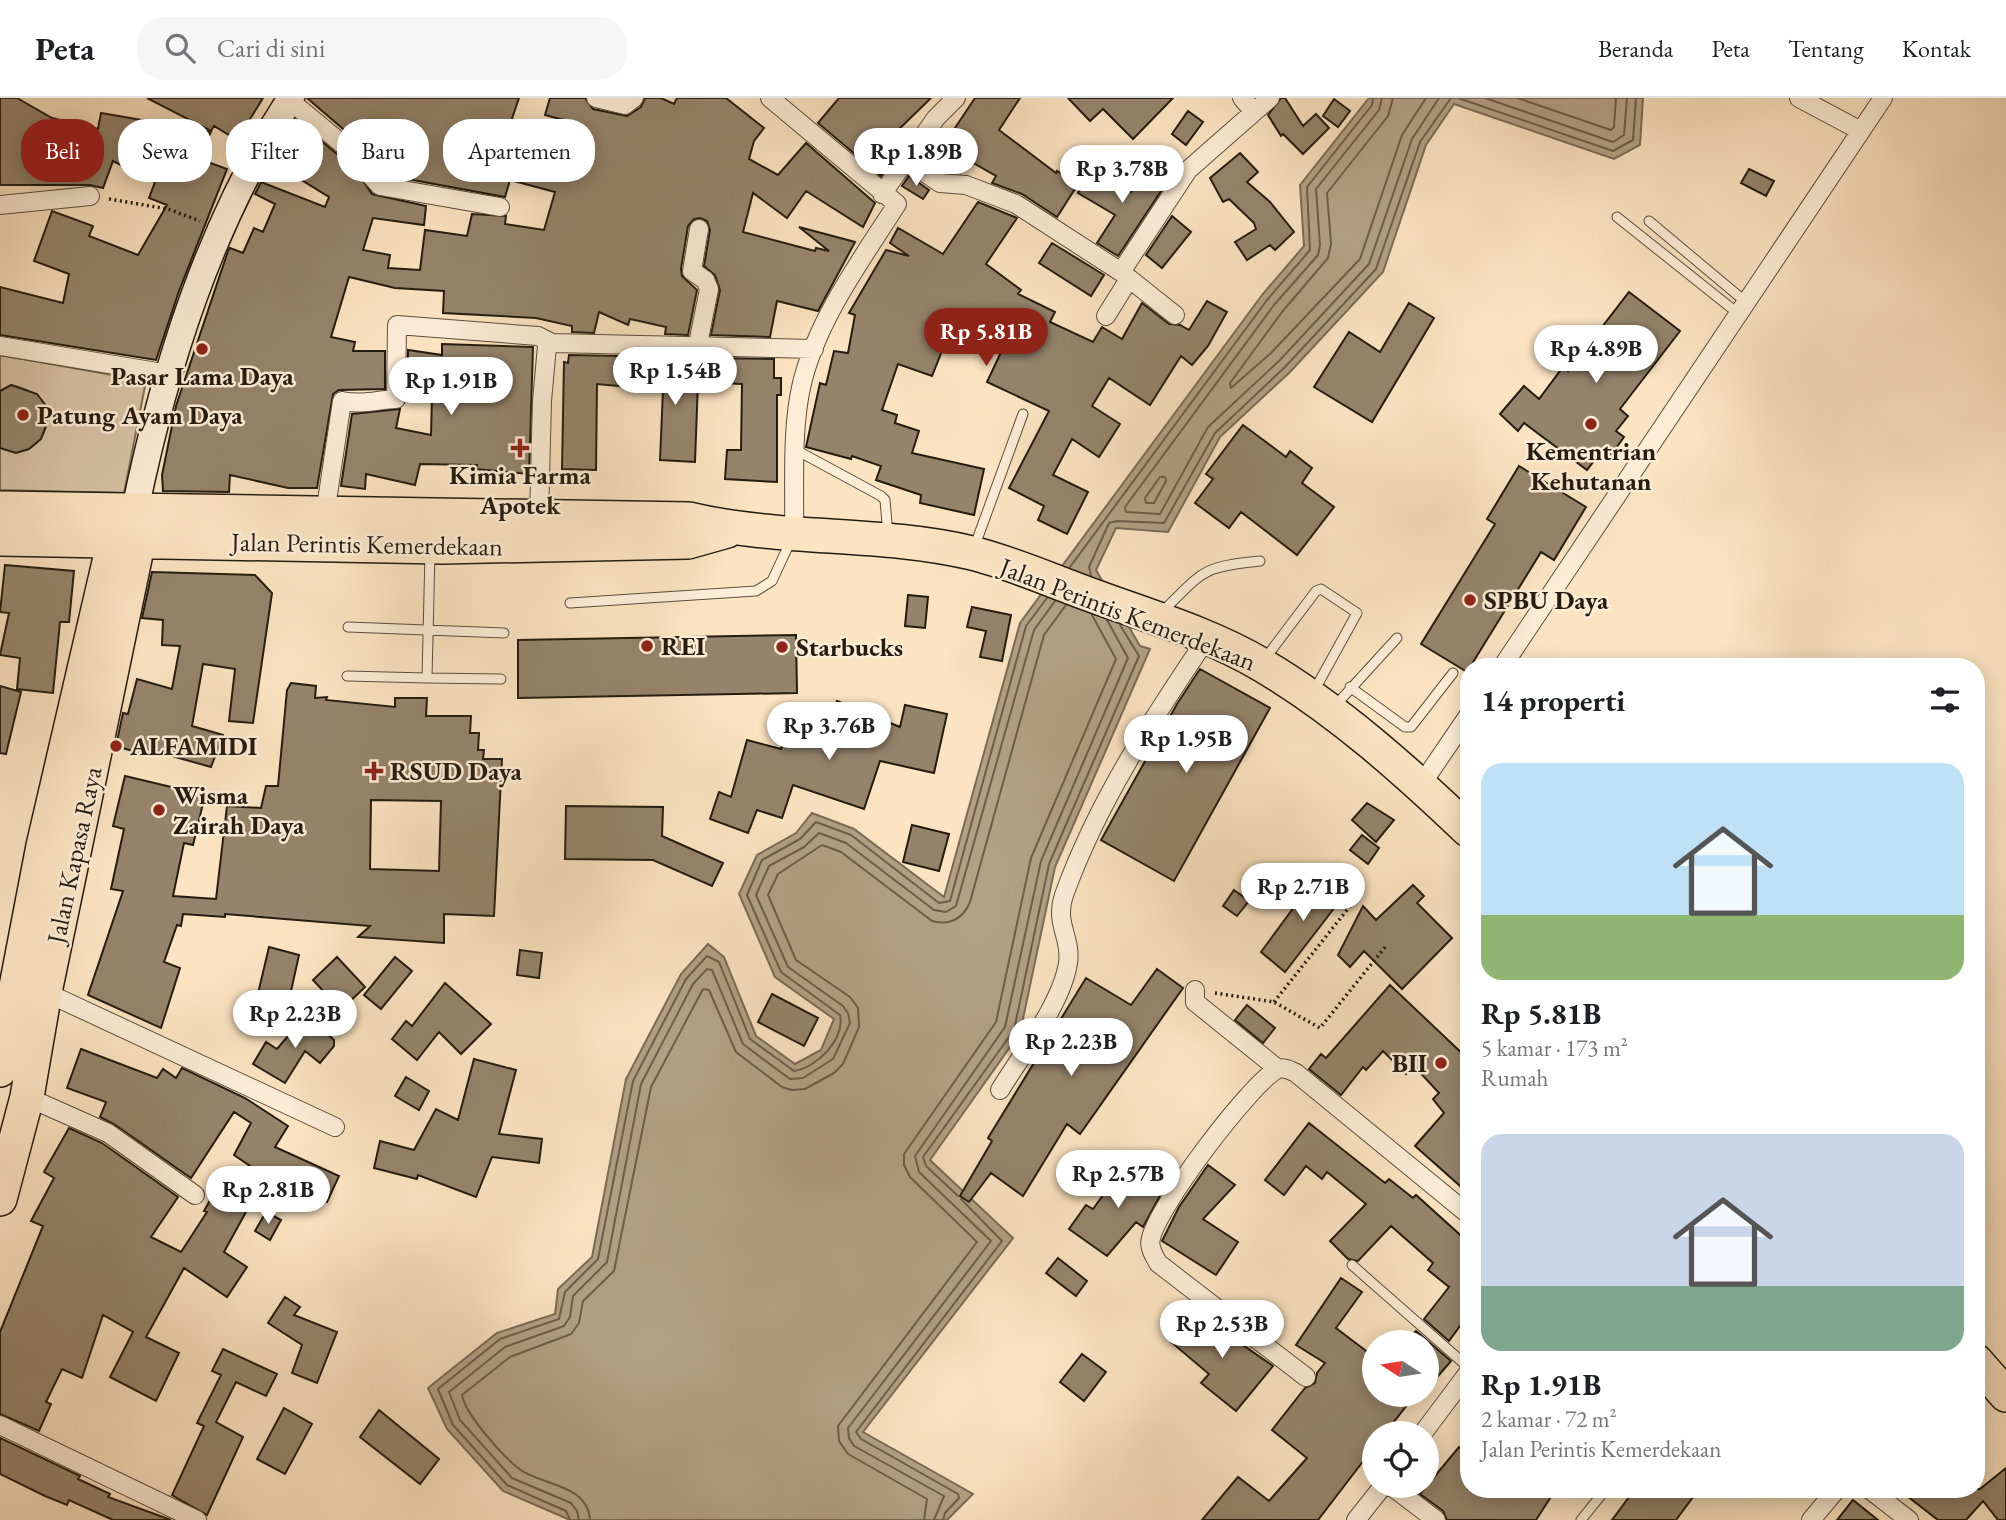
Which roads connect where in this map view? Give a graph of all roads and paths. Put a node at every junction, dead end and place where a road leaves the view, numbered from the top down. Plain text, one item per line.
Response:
1 (596, 98) edge
2 (634, 98) edge
3 (770, 98) edge
4 (956, 98) edge
5 (1242, 98) edge
6 (1270, 98) edge
7 (1799, 98) edge
8 (1883, 98) edge
9 (290, 99) edge
10 (1254, 113) junction
11 (1861, 131) junction
12 (906, 160) junction
13 (883, 194) junction
14 (90, 196) joint
15 (0, 205) edge
16 (500, 207) dead end
17 (1617, 217) dead end
18 (1649, 221) dead end
19 (219, 228) junction
20 (699, 229) dead end
21 (1125, 276) junction
22 (1744, 309) junction
23 (1175, 315) dead end
24 (1106, 316) dead end
25 (552, 343) junction
26 (698, 344) junction
27 (0, 346) edge
28 (814, 349) junction
29 (169, 374) junction
30 (1023, 414) dead end
31 (796, 450) junction
32 (0, 508) edge
33 (325, 514) junction
34 (539, 518) junction
35 (131, 522) junction
36 (733, 529) junction
37 (794, 532) junction
38 (438, 537) junction
39 (0, 539) edge
40 (888, 541) junction
41 (972, 553) junction
42 (1261, 561) dead end
43 (570, 603) dead end
44 (1152, 618) junction
45 (348, 627) dead end
46 (428, 630) junction
47 (504, 633) dead end
48 (1207, 638) junction
49 (1397, 638) dead end
50 (1508, 658) edge
51 (1261, 665) junction
52 (1453, 673) dead end
53 (347, 676) dead end
54 (427, 678) junction
55 (501, 680) dead end
56 (1330, 699) junction
57 (1460, 728) edge
58 (1421, 785) junction
59 (1460, 822) edge
60 (59, 850) junction
61 (1362, 891) dead end
62 (1386, 946) dead end
63 (1195, 990) joint
64 (45, 992) junction
65 (1274, 1002) junction
66 (1278, 1069) junction
67 (0, 1070) edge
68 (1000, 1090) dead end
69 (27, 1097) junction
70 (335, 1127) dead end
71 (195, 1195) dead end
72 (0, 1199) edge
73 (1460, 1207) edge
74 (1352, 1265) dead end
75 (1460, 1360) edge
76 (1306, 1377) dead end
77 (1460, 1384) edge
78 (1432, 1421) edge
79 (0, 1425) edge
80 (1373, 1498) edge
81 (1407, 1498) edge
82 (1599, 1498) edge
83 (1829, 1498) edge
84 (1881, 1498) edge
85 (197, 1520) edge
86 (1356, 1520) edge
87 (1436, 1520) edge
88 (1581, 1520) edge
89 (1811, 1520) edge
90 (1909, 1520) edge

1 - 2 street
3 - 13 street
4 - 12 street
5 - 10 street
6 - 10 street
7 - 11 street
8 - 11 street
9 - 16 street
9 - 19 main road
10 - 21 street
11 - 22 street
12 - 13 street
12 - 21 street
13 - 28 street
14 - 15 street
14 - 19 path
17 - 22 lane
18 - 22 lane
19 - 29 main road
20 - 26 street
21 - 23 street
21 - 24 street
22 - 50 street
25 - 26 street
25 - 33 street
25 - 34 street
26 - 28 street
27 - 29 street
28 - 31 street
29 - 35 main road
30 - 41 lane
31 - 37 street
31 - 40 lane
32 - 35 highway, Jalan Perintis Kemerdekaan
33 - 35 highway, Jalan Perintis Kemerdekaan
33 - 38 highway, Jalan Perintis Kemerdekaan
34 - 36 highway, Jalan Perintis Kemerdekaan
34 - 38 highway, Jalan Perintis Kemerdekaan
35 - 38 highway, Jalan Perintis Kemerdekaan
35 - 39 highway, Jalan Perintis Kemerdekaan
35 - 60 highway, Jalan Kapasa Raya
36 - 37 highway, Jalan Perintis Kemerdekaan
36 - 38 highway, Jalan Perintis Kemerdekaan
37 - 40 highway, Jalan Perintis Kemerdekaan
37 - 43 lane
38 - 46 lane
40 - 41 highway, Jalan Perintis Kemerdekaan
41 - 44 highway, Jalan Perintis Kemerdekaan
42 - 44 lane
44 - 48 highway, Jalan Perintis Kemerdekaan
45 - 46 lane
46 - 47 lane
46 - 54 lane
48 - 51 highway, Jalan Perintis Kemerdekaan
48 - 68 street
49 - 56 lane
51 - 56 highway, Jalan Perintis Kemerdekaan
51 - 56 lane
52 - 56 lane
53 - 54 lane
54 - 55 lane
56 - 58 highway, Jalan Perintis Kemerdekaan
57 - 58 street
58 - 59 highway, Jalan Perintis Kemerdekaan
60 - 64 highway, Jalan Kapasa Raya
60 - 67 highway, Jalan Kapasa Raya
61 - 65 path
62 - 65 path
63 - 65 path
63 - 66 street
64 - 69 highway, Jalan Kapasa Raya
64 - 70 street
66 - 73 street
66 - 76 street
69 - 71 street
69 - 72 highway, Jalan Kapasa Raya
74 - 75 lane
77 - 78 street
79 - 85 street
80 - 86 street
81 - 87 street
82 - 88 lane
83 - 89 street
84 - 90 street

